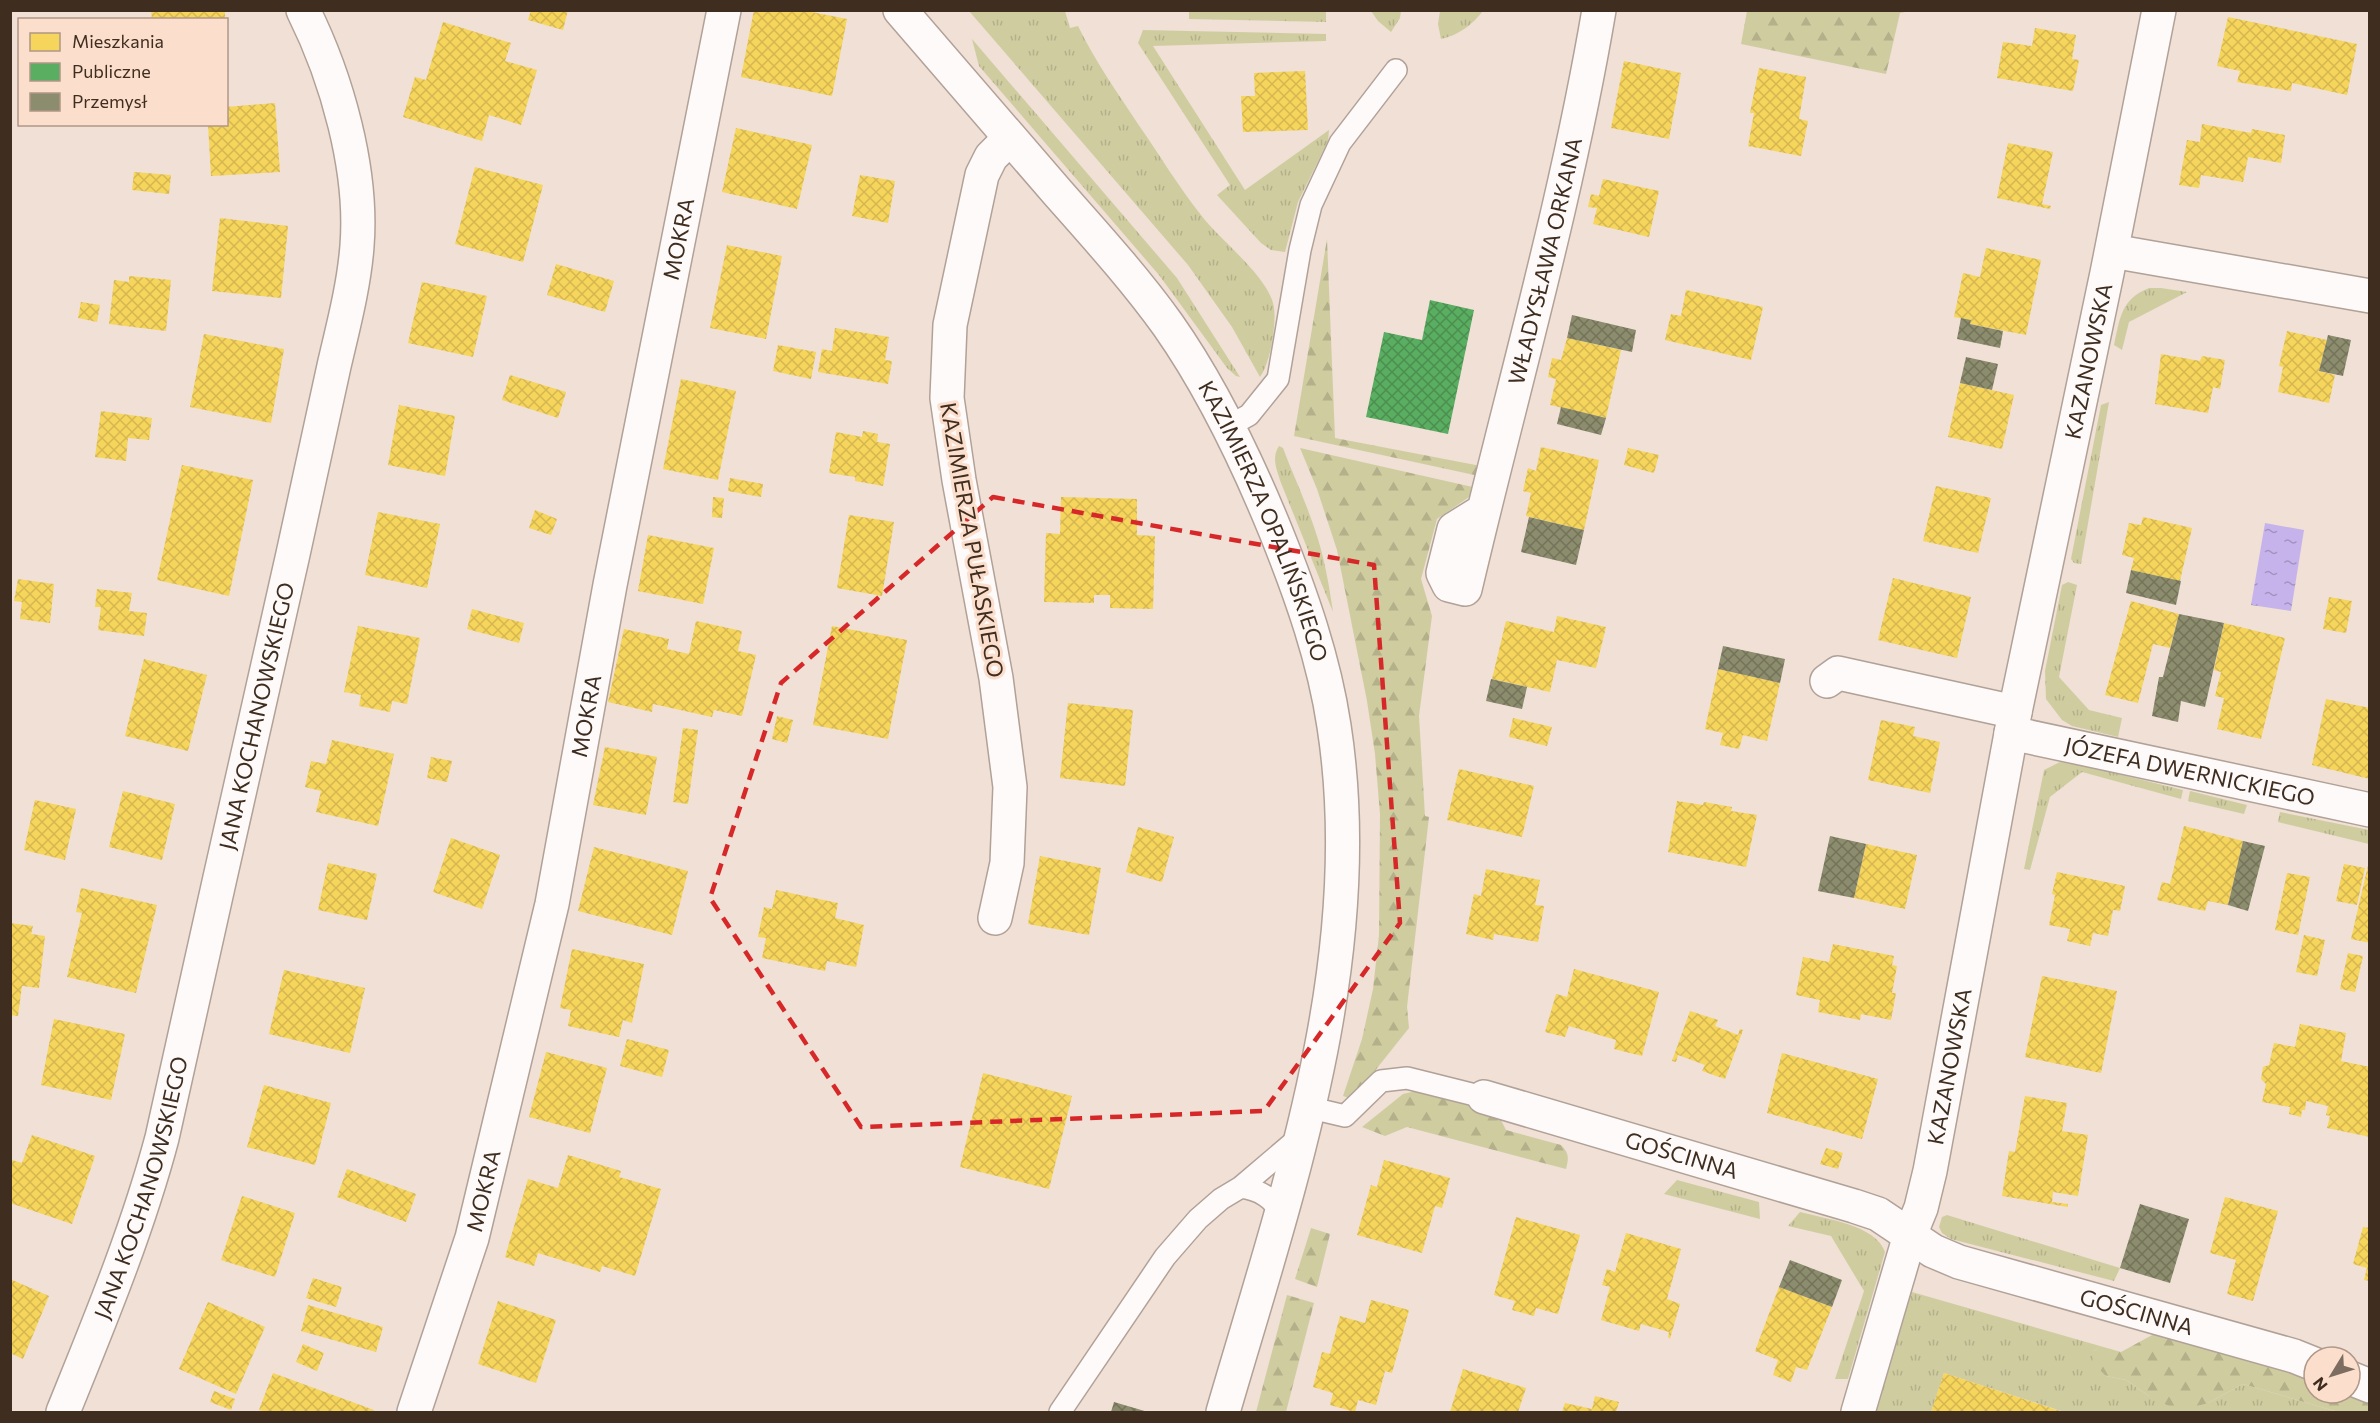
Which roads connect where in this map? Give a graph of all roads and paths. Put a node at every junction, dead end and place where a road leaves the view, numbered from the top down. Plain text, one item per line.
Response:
1 (303, 10) edge
2 (724, 10) edge
3 (900, 10) edge
4 (1599, 10) edge
5 (2159, 10) edge
6 (1396, 70) dead end
7 (1010, 138) junction
8 (2112, 251) junction
9 (2370, 296) edge
10 (1228, 426) junction
11 (1483, 511) dead end
12 (1827, 681) dead end
13 (2013, 722) junction
14 (2370, 810) edge
15 (995, 918) dead end
16 (1477, 1096) joint
17 (1304, 1121) junction
18 (1241, 1187) junction
19 (1281, 1214) junction
20 (1911, 1235) junction
21 (2302, 1359) edge
22 (63, 1413) edge
23 (414, 1413) edge
24 (1060, 1413) edge
25 (1223, 1413) edge
26 (1858, 1413) edge

1 - 22 street, JANA KOCHANOWSKIEGO
2 - 23 street, MOKRA
3 - 7 street, KAZIMIERZA OPALIŃSKIEGO
4 - 11 street, WŁADYSŁAWA ORKANA
5 - 8 street, KAZANOWSKA
6 - 10 lane
7 - 10 street, KAZIMIERZA OPALIŃSKIEGO
7 - 15 street, KAZIMIERZA PUŁASKIEGO
8 - 9 street
8 - 13 street, KAZANOWSKA
10 - 17 street, KAZIMIERZA OPALIŃSKIEGO
12 - 13 street
13 - 14 street, JÓZEFA DWERNICKIEGO
13 - 20 street, KAZANOWSKA
16 - 17 lane, GOŚCINNA
16 - 20 street, GOŚCINNA
17 - 18 lane
17 - 19 street, KAZIMIERZA OPALIŃSKIEGO
18 - 19 lane
18 - 24 lane
19 - 25 street, KAZIMIERZA OPALIŃSKIEGO
20 - 21 street, GOŚCINNA
20 - 26 street, KAZANOWSKA

